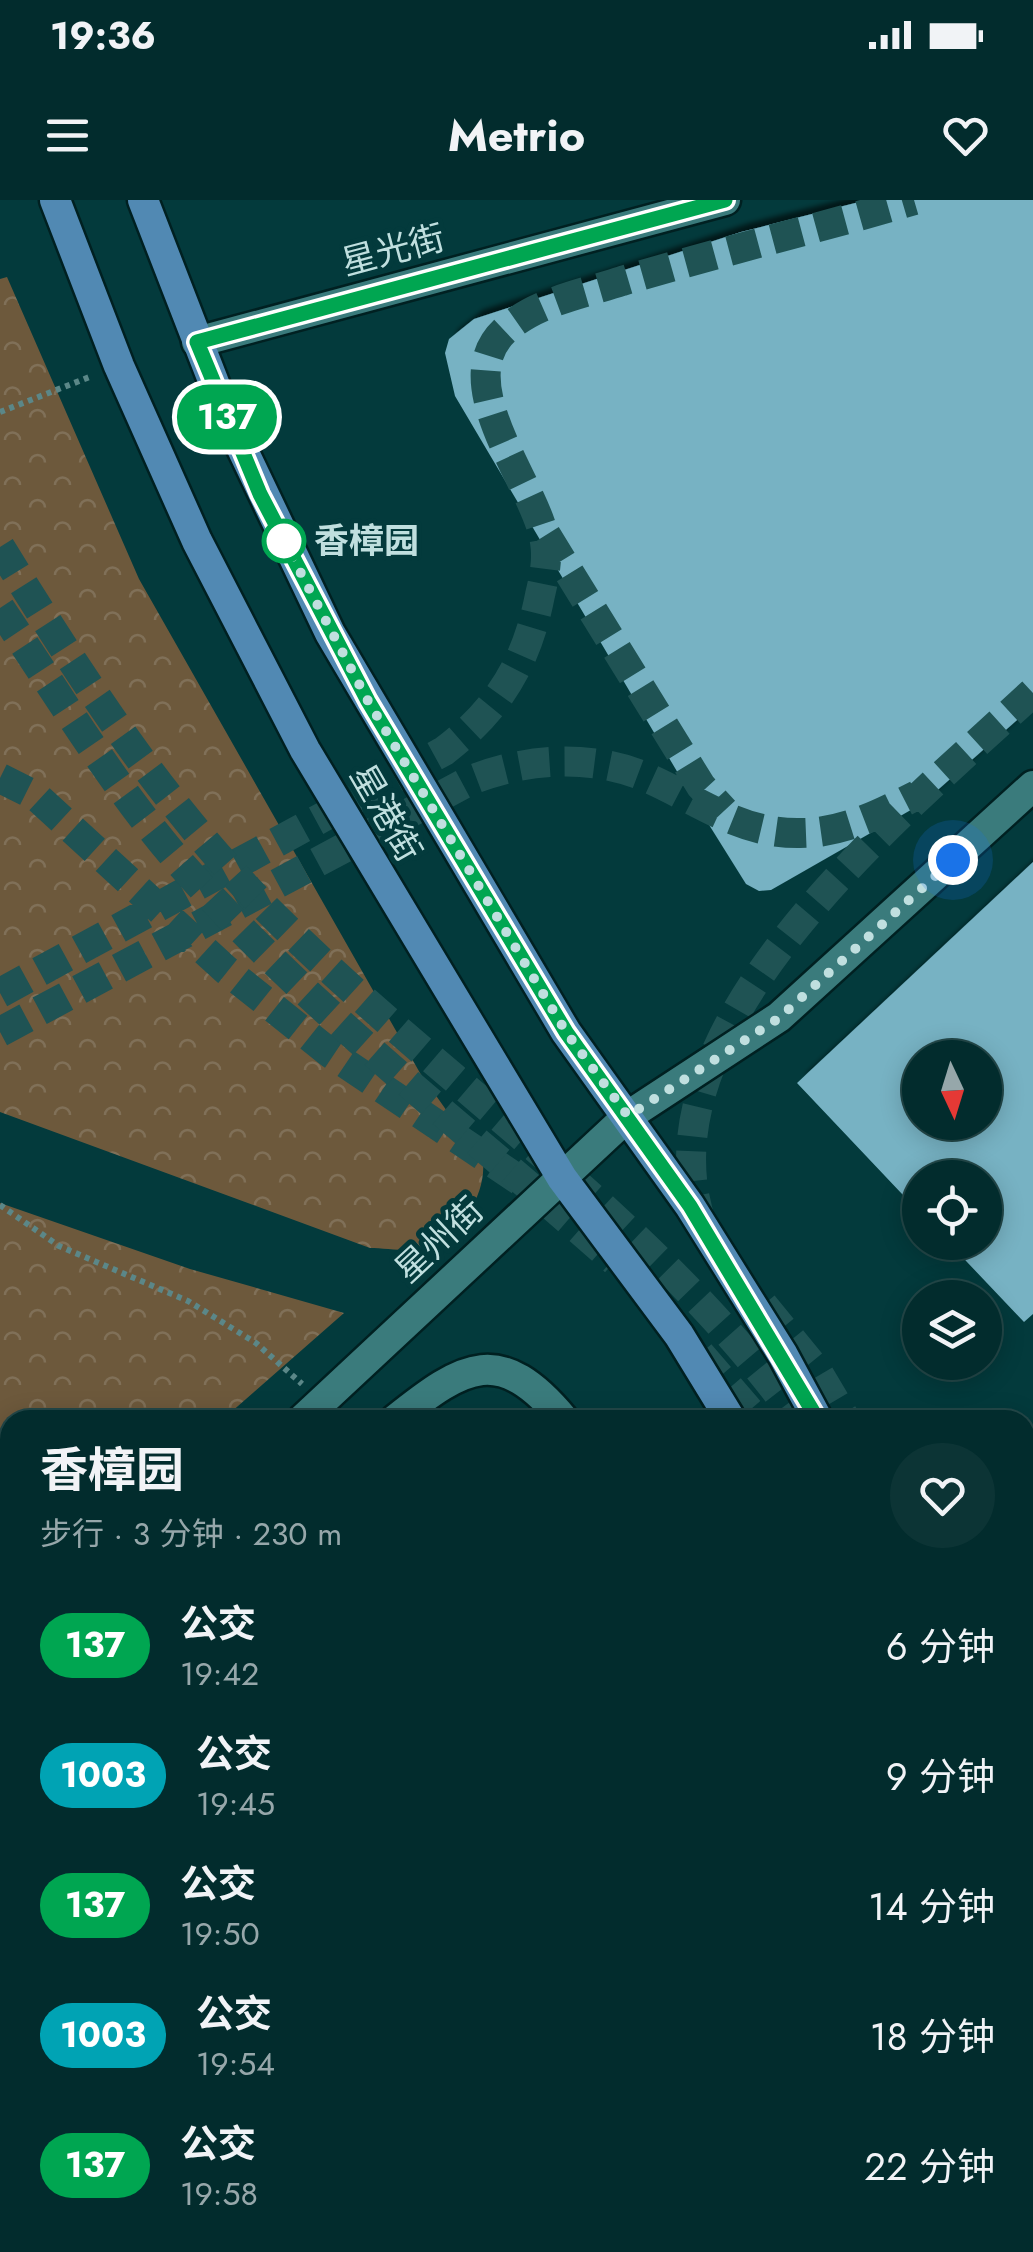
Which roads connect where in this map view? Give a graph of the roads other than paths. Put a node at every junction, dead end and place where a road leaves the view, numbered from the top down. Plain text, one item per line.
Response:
1 (55, 200) edge
2 (143, 200) edge
3 (725, 200) edge
4 (197, 342) junction
5 (1033, 786) edge
6 (628, 1116) junction
7 (562, 1178) junction
8 (312, 1410) edge
9 (408, 1410) edge
10 (554, 1410) edge
11 (726, 1410) edge
12 (813, 1410) edge

1 - 7 main road, 星港街
2 - 4 main road, 星港街
3 - 4 street, 星光街
4 - 6 main road, 星港街
5 - 6 street, 星州街
6 - 7 street, 星州街
6 - 12 main road, 星港街
7 - 8 street, 星州街
7 - 11 main road, 星港街
9 - 10 street

